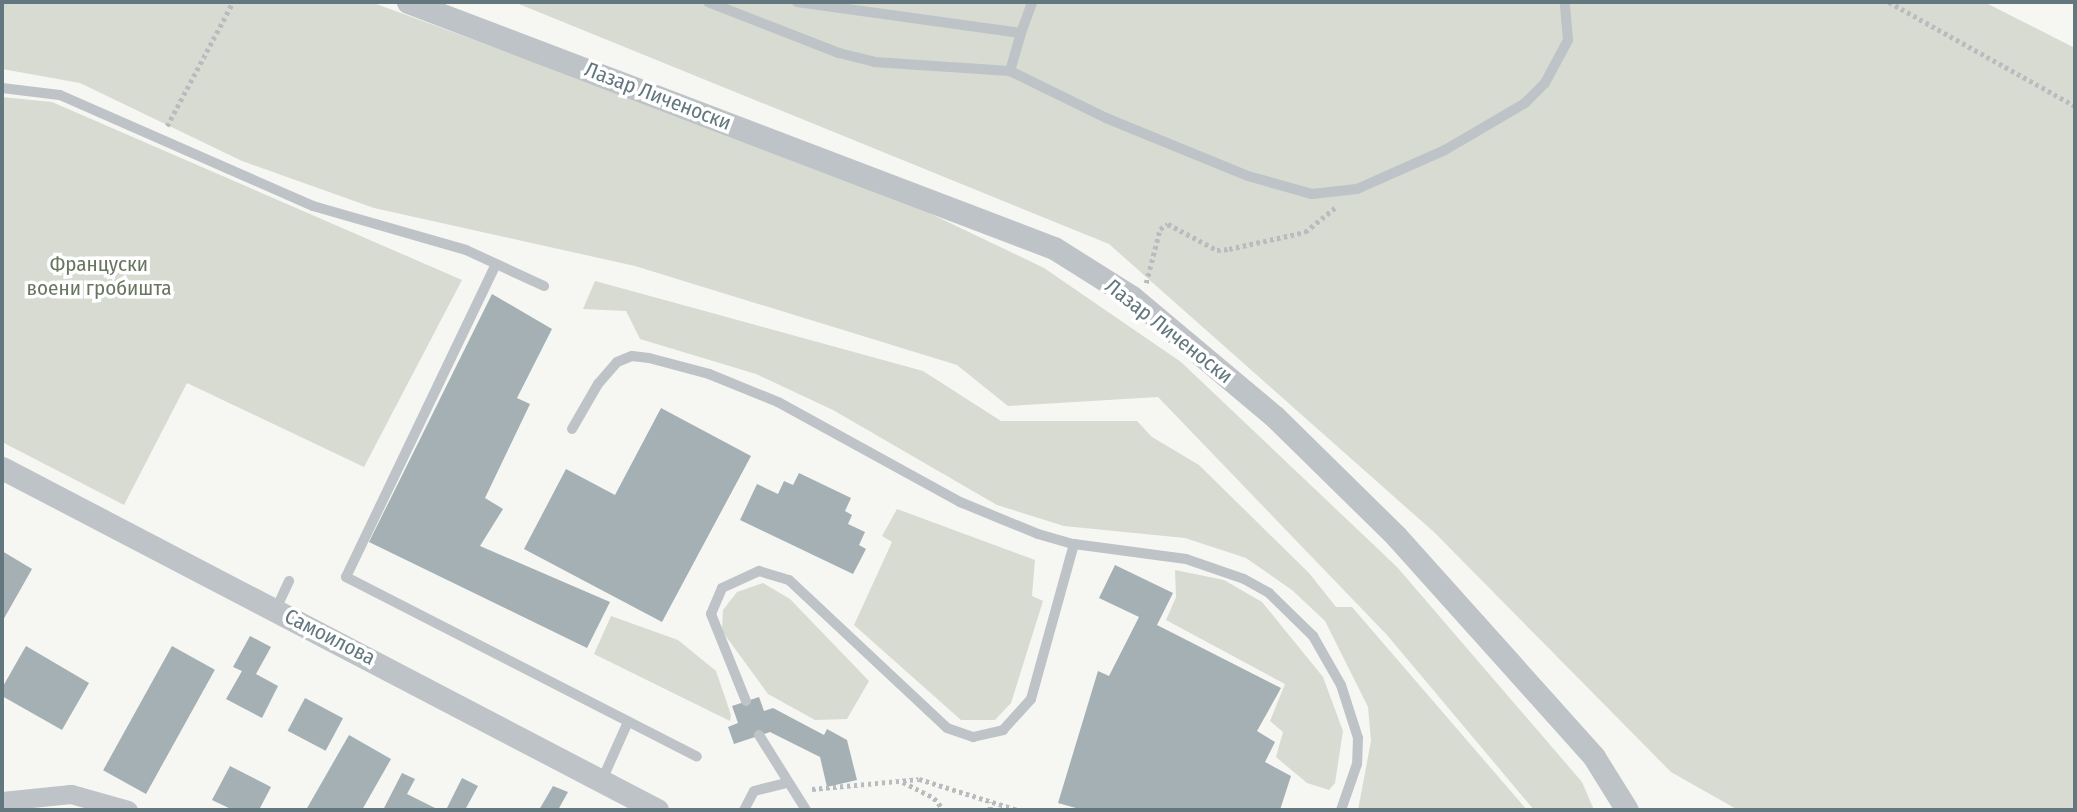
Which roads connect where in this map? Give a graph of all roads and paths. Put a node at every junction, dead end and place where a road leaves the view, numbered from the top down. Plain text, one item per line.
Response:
1 (233, 2) edge
2 (408, 2) edge
3 (708, 2) edge
4 (797, 2) edge
5 (1032, 2) edge
6 (1564, 2) edge
7 (1889, 2) edge
8 (1021, 33) junction
9 (1010, 71) junction
10 (2, 88) edge
11 (2075, 106) edge
12 (160, 139) junction
13 (1357, 189) junction
14 (496, 264) junction
15 (544, 286) dead end
16 (1144, 289) dead end
17 (572, 429) dead end
18 (2, 468) edge
19 (1074, 544) junction
20 (289, 581) dead end
21 (276, 609) junction
22 (746, 701) dead end
23 (627, 724) junction
24 (759, 736) dead end
25 (697, 757) dead end
26 (602, 780) junction
27 (874, 780) junction
28 (787, 783) junction
29 (2, 802) edge
30 (990, 802) junction
31 (1628, 808) edge
32 (128, 810) edge
33 (657, 810) edge
34 (744, 810) edge
35 (806, 810) edge
36 (944, 810) edge
37 (989, 810) edge
38 (1018, 810) edge
39 (1341, 810) edge

1 - 12 path
2 - 31 street, Лазар Личеноски
3 - 9 lane
4 - 8 lane
5 - 8 lane
6 - 13 lane
7 - 11 path
8 - 9 lane
9 - 13 lane
10 - 12 lane
12 - 14 lane
13 - 16 path
14 - 15 lane
14 - 23 lane
17 - 19 lane
18 - 21 street, Самоилова
19 - 22 lane
19 - 39 lane
20 - 21 lane
21 - 26 street, Самоилова
23 - 25 lane
23 - 26 lane
24 - 28 lane
26 - 33 street, Самоилова
27 - 28 path
27 - 30 path
27 - 36 path
28 - 34 lane
28 - 35 lane
29 - 32 street
30 - 37 path
30 - 38 path

